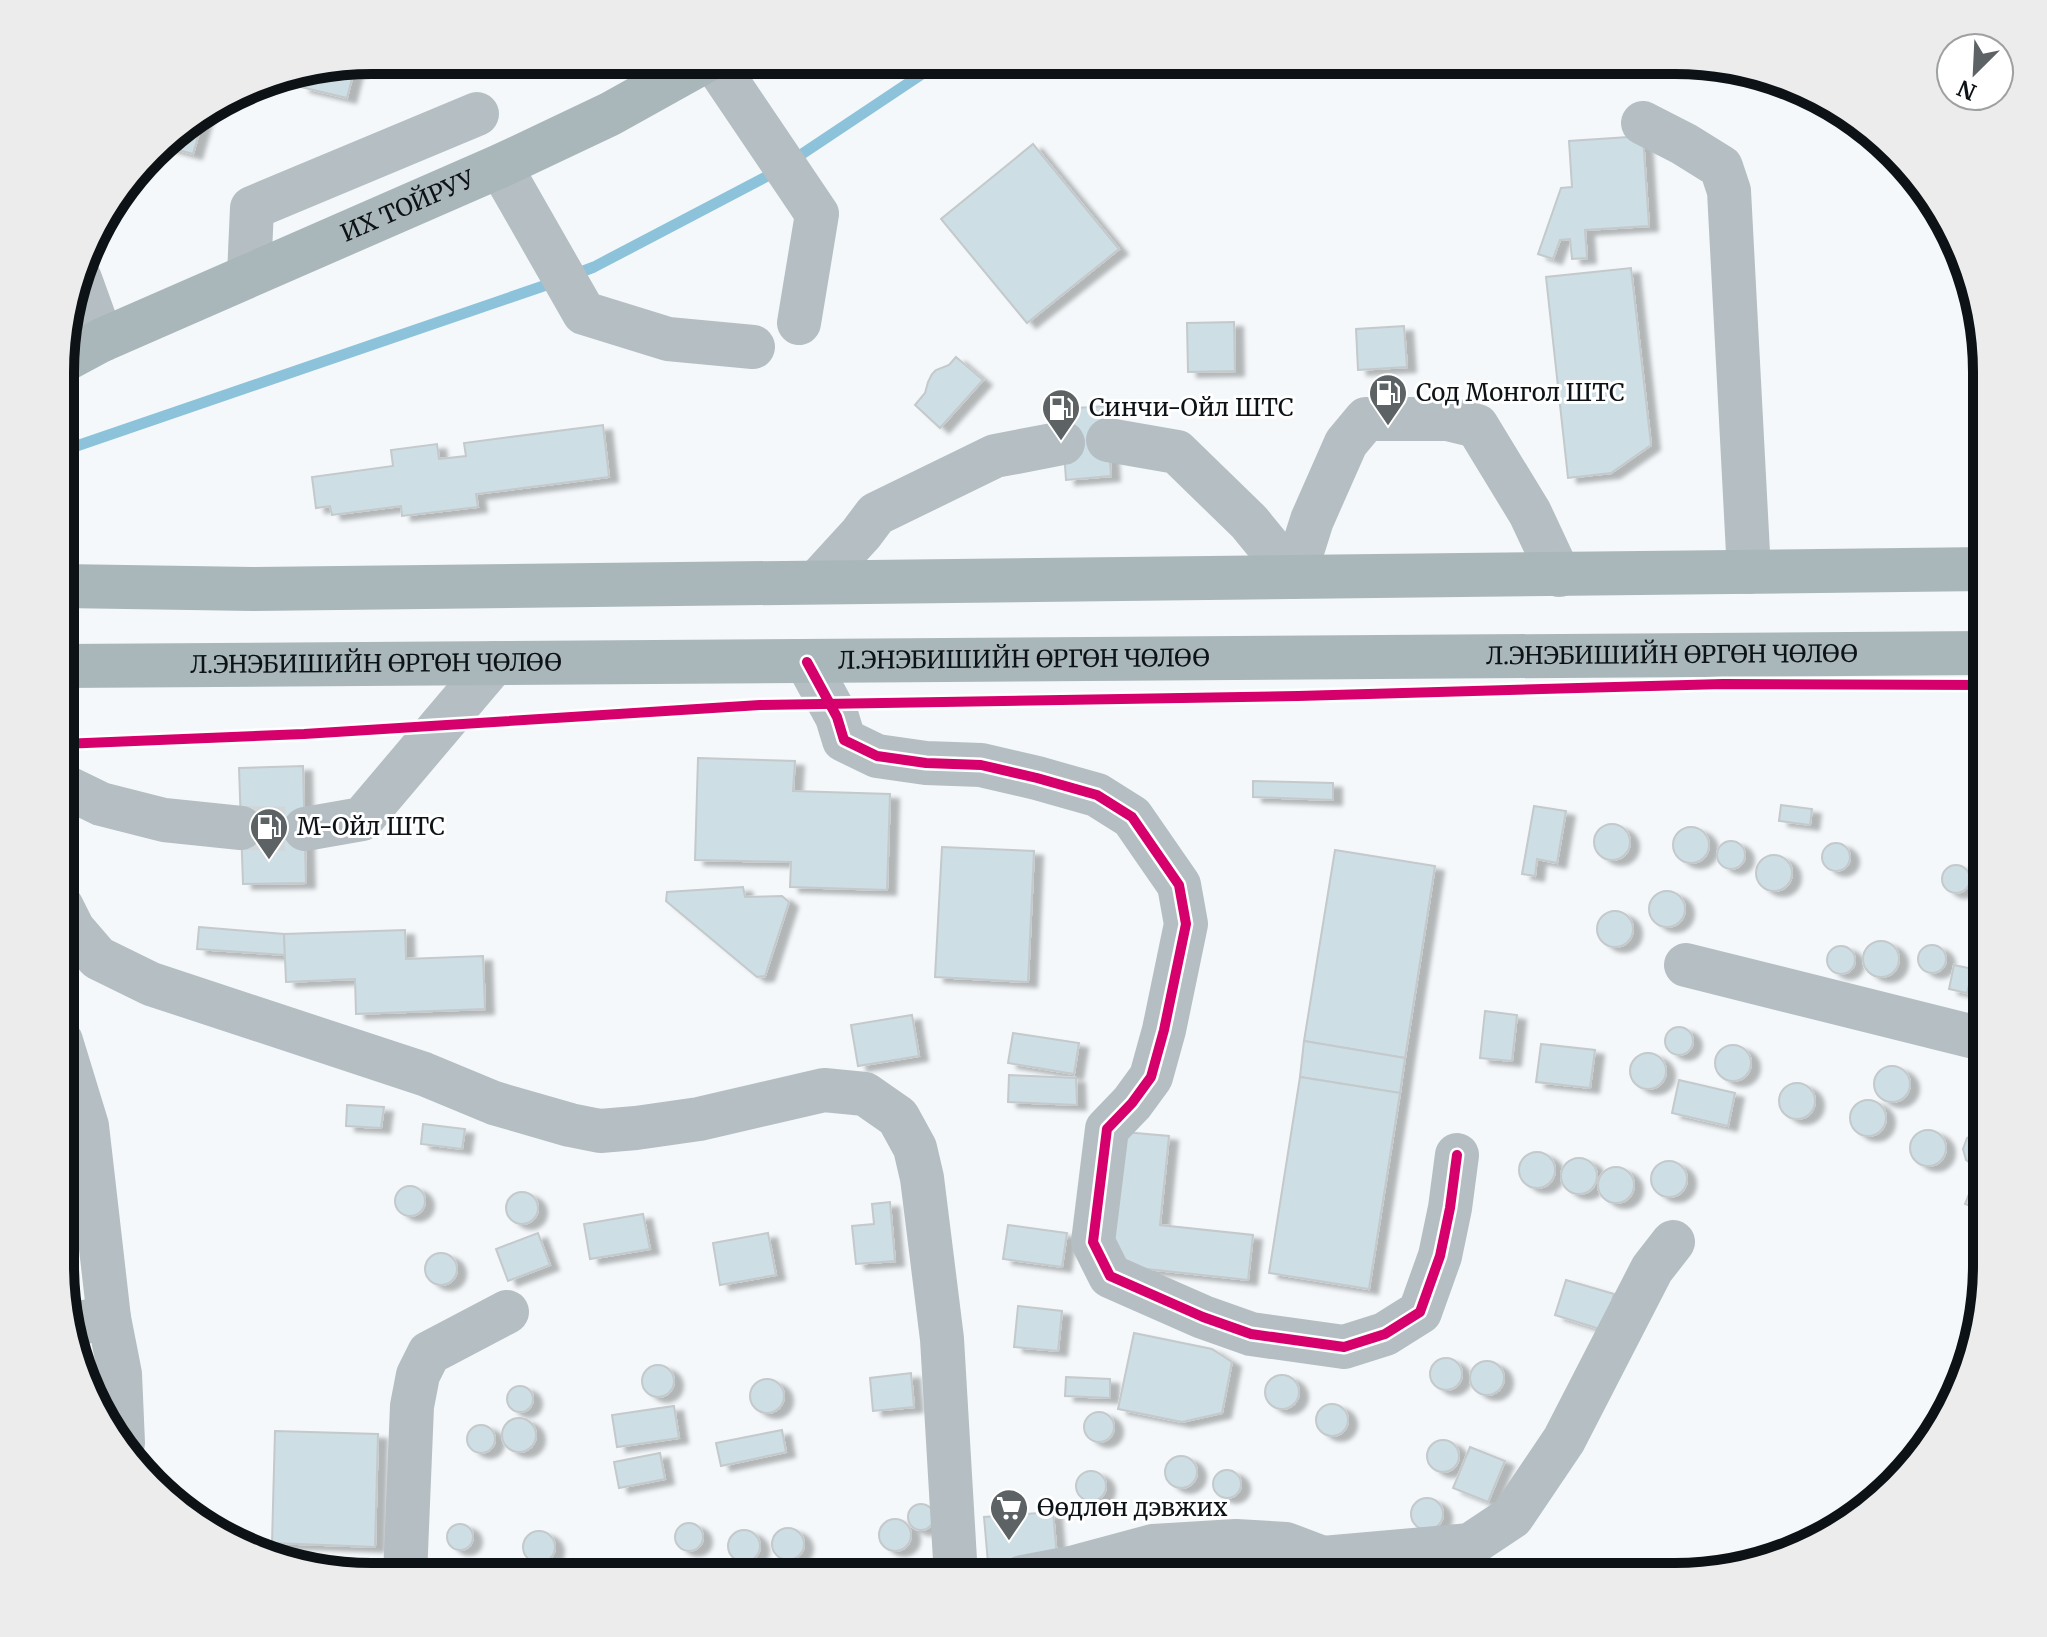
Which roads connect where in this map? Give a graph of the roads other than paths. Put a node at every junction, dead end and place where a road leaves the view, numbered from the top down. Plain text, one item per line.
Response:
1 (684, 74) edge
2 (720, 74) edge
3 (477, 114) dead end
4 (1643, 123) dead end
5 (500, 166) junction
6 (249, 275) junction
7 (81, 310) edge
8 (799, 323) dead end
9 (82, 345) edge
10 (753, 347) dead end
11 (1108, 440) dead end
12 (1063, 443) dead end
13 (1973, 569) edge
14 (1749, 572) junction
15 (1559, 575) junction
16 (1294, 577) junction
17 (817, 582) junction
18 (74, 586) edge
19 (1973, 653) edge
20 (807, 662) junction
21 (494, 663) junction
22 (74, 666) edge
23 (74, 791) edge
24 (241, 828) tunnel mouth
25 (305, 829) tunnel mouth
26 (74, 930) edge
27 (1686, 965) dead end
28 (1973, 1037) edge
29 (74, 1084) edge
30 (1457, 1155) dead end
31 (1673, 1242) dead end
32 (507, 1312) dead end
33 (90, 1321) edge
34 (122, 1428) edge
35 (406, 1563) edge
36 (955, 1563) edge
37 (1090, 1563) edge
38 (1317, 1563) edge
39 (1351, 1563) edge

1 - 5 main road, ИХ ТОЙРУУ
2 - 8 street
3 - 6 street
4 - 14 street
5 - 6 main road, ИХ ТОЙРУУ
5 - 10 street
6 - 9 main road, ИХ ТОЙРУУ
7 - 9 street
11 - 16 street
12 - 17 street
13 - 14 main road
14 - 15 main road
15 - 16 main road
15 - 16 street
16 - 17 main road
17 - 18 main road
19 - 20 main road, Л.ЭНЭБИШИЙН ӨРГӨН ЧӨЛӨӨ
20 - 21 main road, Л.ЭНЭБИШИЙН ӨРГӨН ЧӨЛӨӨ
20 - 30 street
21 - 22 main road, Л.ЭНЭБИШИЙН ӨРГӨН ЧӨЛӨӨ
21 - 25 street
23 - 24 street
26 - 36 street
27 - 28 street
29 - 33 street
31 - 39 street
32 - 35 street
33 - 34 street
37 - 38 street

